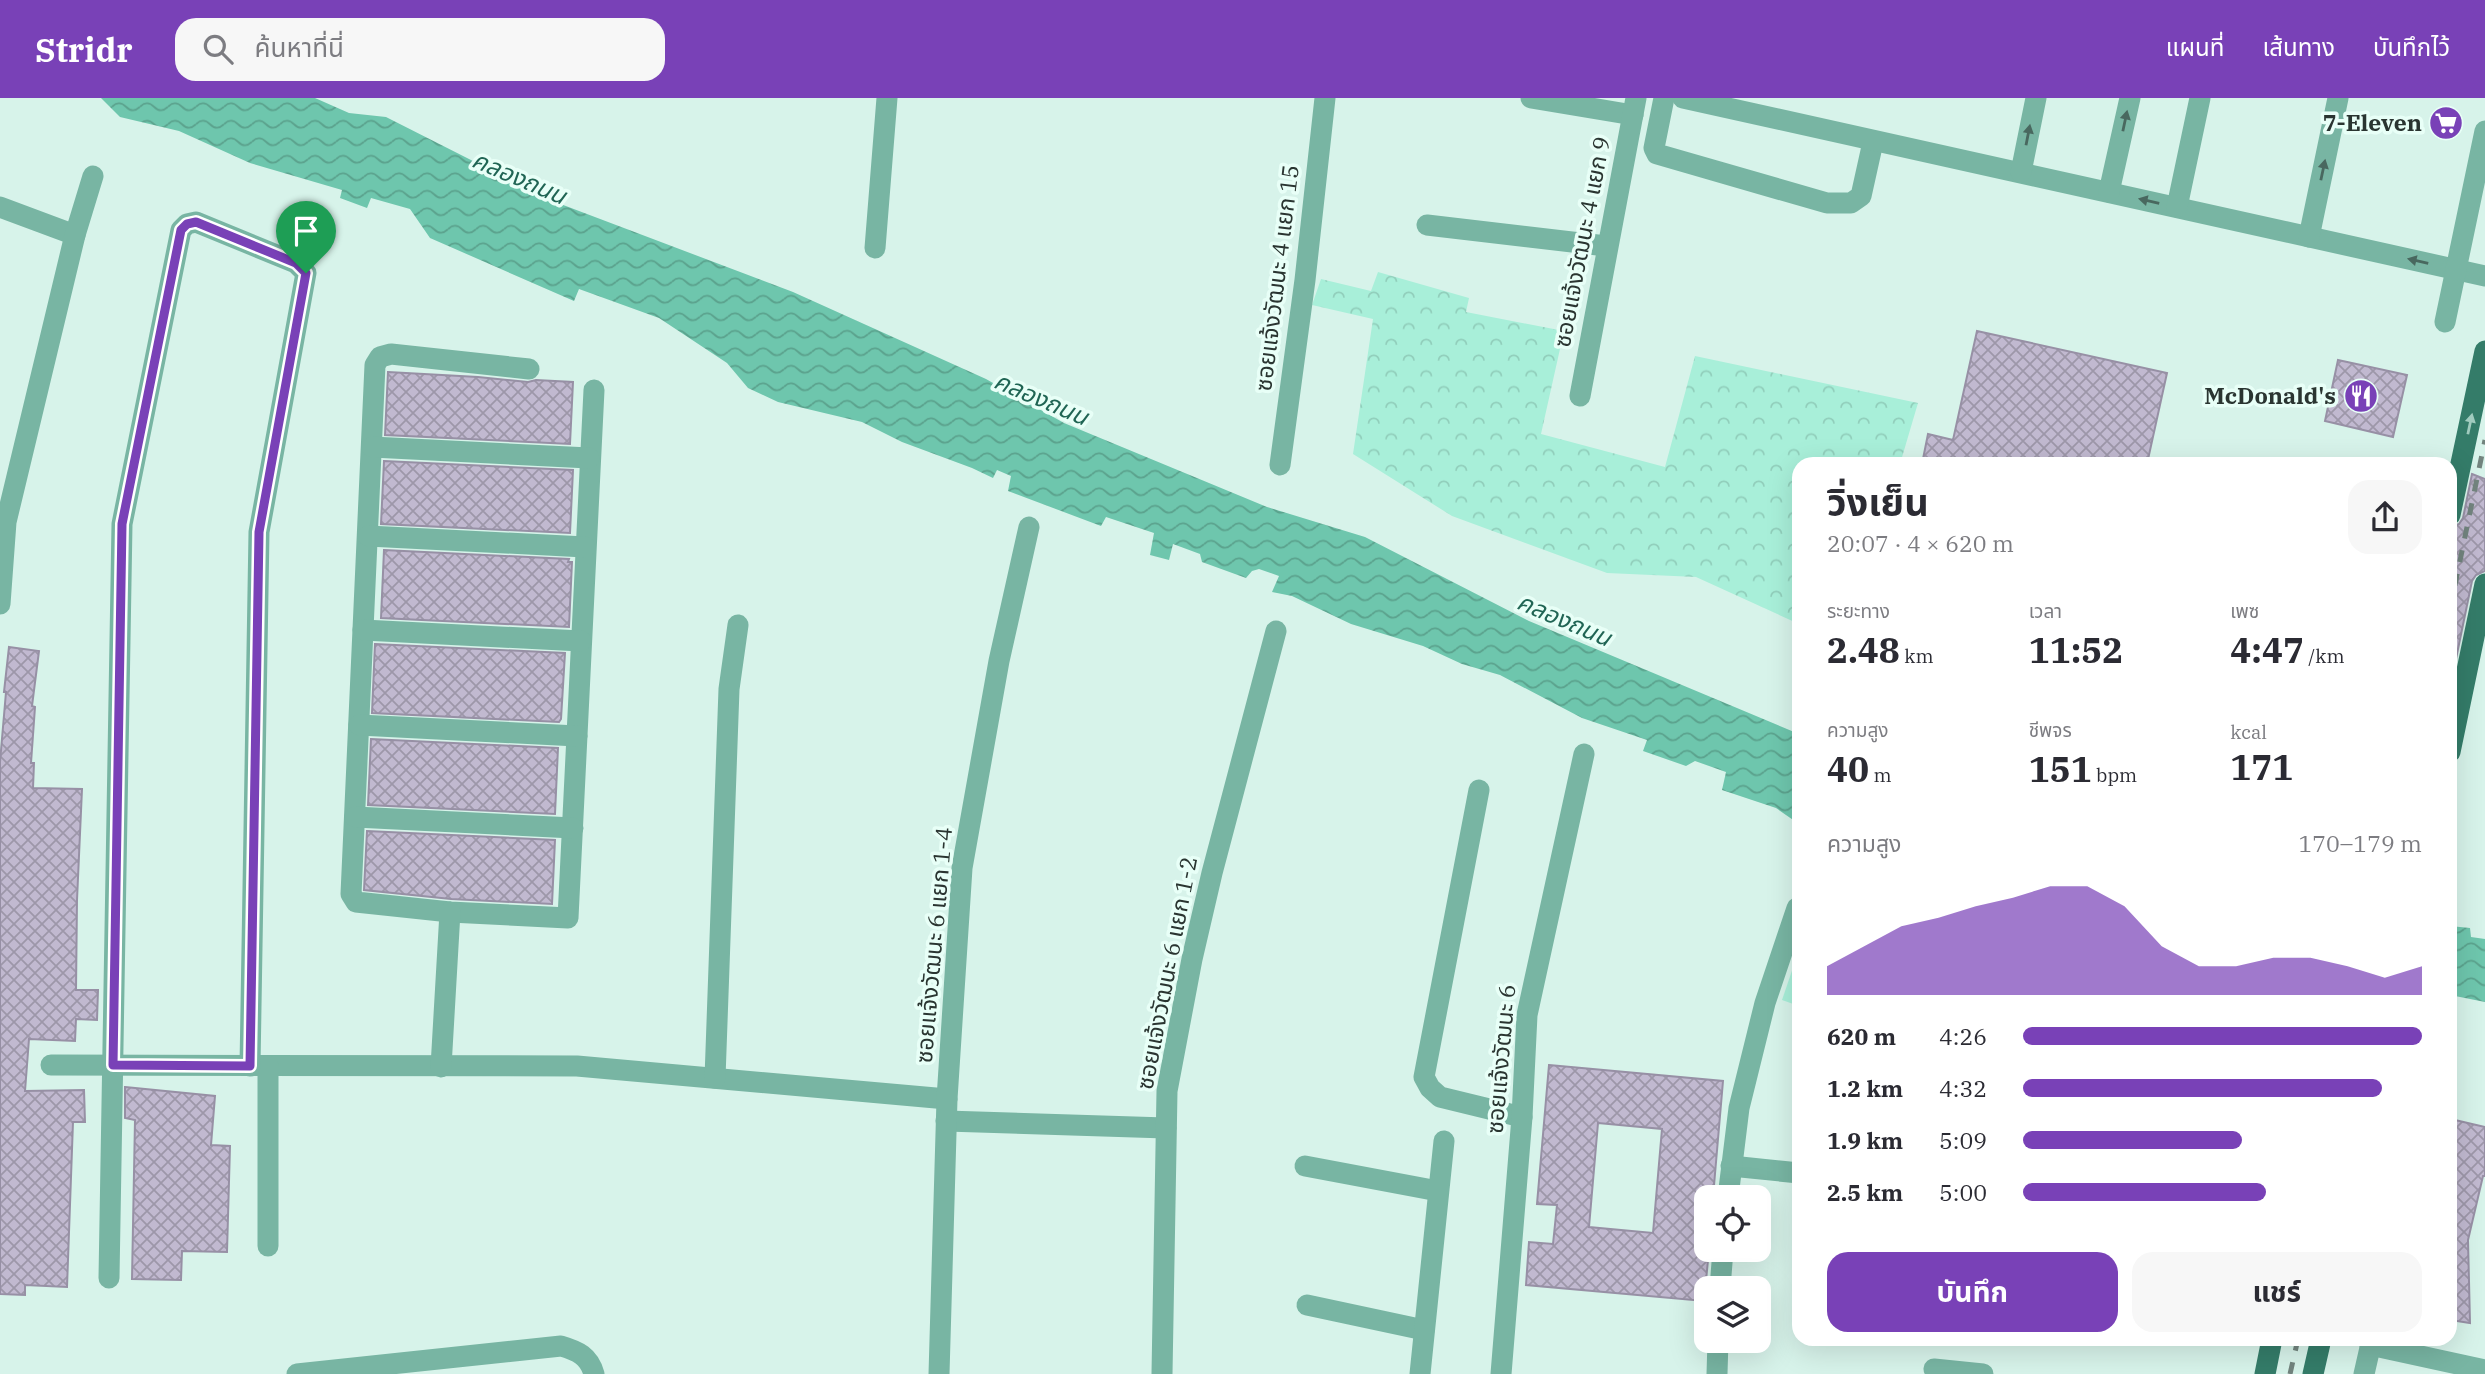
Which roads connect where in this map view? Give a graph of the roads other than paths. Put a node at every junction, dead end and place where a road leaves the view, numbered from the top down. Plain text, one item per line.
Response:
1 (887, 98) edge
2 (1325, 98) edge
3 (1531, 98) edge
4 (1664, 98) edge
5 (1683, 98) edge
6 (2036, 98) edge
7 (2130, 98) edge
8 (2200, 98) edge
9 (2338, 98) edge
10 (1635, 106) edge
11 (2485, 131) edge
12 (1873, 142) junction
13 (2021, 172) junction
14 (93, 176) dead end
15 (2109, 192) junction
16 (0, 207) edge
17 (2177, 207) junction
18 (1427, 225) dead end
19 (75, 235) junction
20 (2309, 237) junction
21 (1606, 246) junction
22 (875, 248) dead end
23 (2456, 269) junction
24 (2485, 276) edge
25 (2445, 322) dead end
26 (2485, 351) edge
27 (529, 369) dead end
28 (594, 390) dead end
29 (1580, 396) dead end
30 (372, 447) junction
31 (589, 458) junction
32 (1280, 465) dead end
33 (2457, 482) edge
34 (1028, 527) dead end
35 (368, 536) junction
36 (585, 547) junction
37 (2485, 584) edge
38 (0, 604) edge
39 (738, 625) dead end
40 (363, 630) junction
41 (1276, 631) dead end
42 (581, 640) junction
43 (2457, 718) edge
44 (359, 725) junction
45 (577, 736) junction
46 (1584, 754) dead end
47 (1479, 790) dead end
48 (355, 817) junction
49 (573, 828) junction
50 (450, 912) junction
51 (1792, 923) edge
52 (51, 1065) dead end
53 (113, 1065) junction
54 (259, 1066) junction
55 (441, 1067) junction
56 (715, 1078) junction
57 (947, 1098) junction
58 (1522, 1117) junction
59 (946, 1121) junction
60 (1166, 1128) junction
61 (1444, 1141) dead end
62 (1305, 1166) dead end
63 (1731, 1166) junction
64 (1792, 1172) edge
65 (1729, 1185) edge
66 (1438, 1191) junction
67 (268, 1246) dead end
68 (109, 1278) dead end
69 (1307, 1305) dead end
70 (1424, 1330) junction
71 (2271, 1346) edge
72 (2319, 1346) edge
73 (2370, 1346) edge
74 (2387, 1346) edge
75 (1718, 1353) edge
76 (1934, 1369) dead end
77 (2485, 1370) edge
78 (297, 1374) edge
79 (594, 1374) edge
80 (939, 1374) edge
81 (1162, 1374) edge
82 (1420, 1374) edge
83 (1501, 1374) edge
84 (1717, 1374) edge
85 (1983, 1374) edge
86 (2265, 1374) edge
87 (2313, 1374) edge
88 (2364, 1374) edge

1 - 22 street
2 - 32 street, ซอยแจ้งวัฒนะ 4 แยก 15
3 - 10 street
4 - 12 street
5 - 12 street
13 -> 6 street
15 -> 7 street
8 - 17 street
20 -> 9 street
10 - 21 street, ซอยแจ้งวัฒนะ 4 แยก 9
11 - 23 street
12 - 13 street
13 - 15 street
14 - 19 street
17 -> 15 street
16 - 19 street
17 - 20 street
18 - 21 street
19 - 38 street
23 -> 20 street
21 - 29 street, ซอยแจ้งวัฒนะ 4 แยก 9
23 - 24 street
23 - 25 street
33 -> 26 main road
27 - 30 street
28 - 31 street
30 - 31 street
30 - 35 street
31 - 36 street
34 - 57 street, ซอยแจ้งวัฒนะ 6 แยก 1-4
35 - 36 street
35 - 40 street
36 - 42 street
37 - 43 main road
39 - 56 street
40 - 42 street
40 - 44 street
41 - 60 street, ซอยแจ้งวัฒนะ 6 แยก 1-2
42 - 45 street
44 - 45 street
44 - 48 street
45 - 49 street
46 - 58 street, ซอยแจ้งวัฒนะ 6
47 - 58 street
48 - 49 street
48 - 50 street
49 - 50 street
50 - 55 street
51 - 63 street
52 - 53 street
53 - 54 street
53 - 54 street
53 - 68 street
54 - 55 street
54 - 67 street
55 - 56 street
56 - 57 street
57 - 59 street, ซอยแจ้งวัฒนะ 6 แยก 1-4
58 - 83 street, ซอยแจ้งวัฒนะ 6
59 - 60 street
59 - 80 street, ซอยแจ้งวัฒนะ 6 แยก 1-4
60 - 81 street, ซอยแจ้งวัฒนะ 6 แยก 1-2
61 - 66 street
62 - 66 street
63 - 64 street
63 - 65 street
66 - 70 street
69 - 70 street
70 - 82 street
71 - 86 main road
72 - 87 main road
73 - 88 street
74 - 77 street
75 - 84 street
76 - 85 street
78 - 79 street

